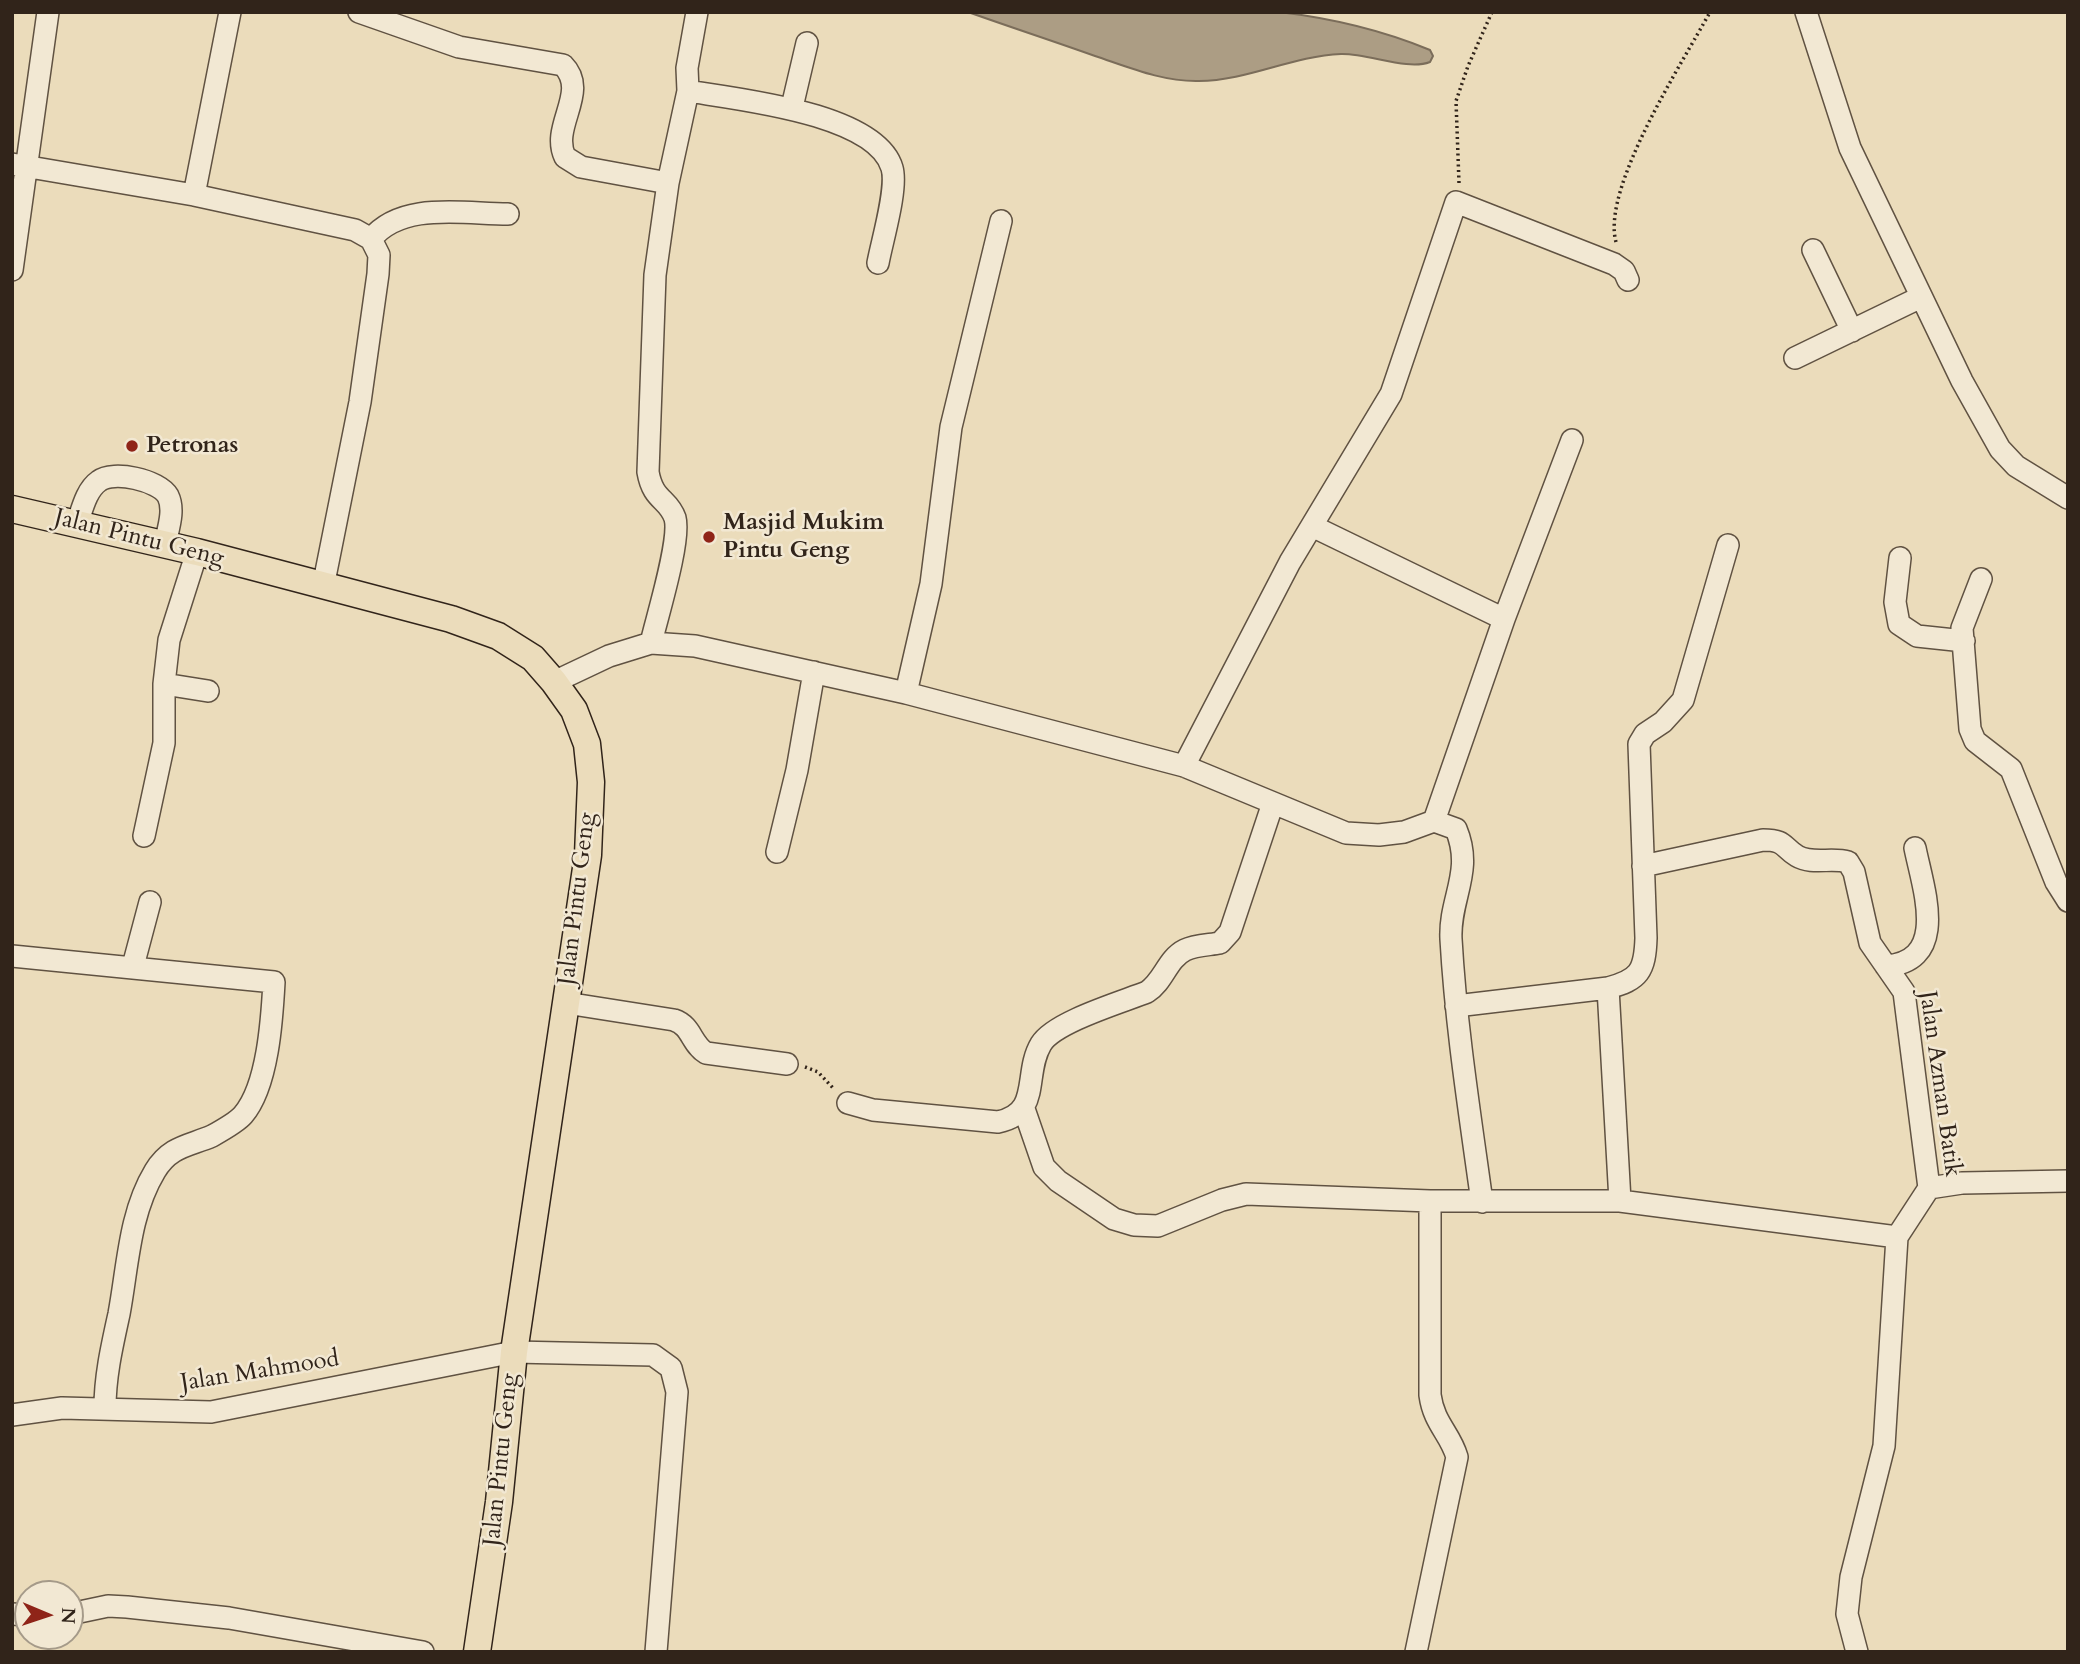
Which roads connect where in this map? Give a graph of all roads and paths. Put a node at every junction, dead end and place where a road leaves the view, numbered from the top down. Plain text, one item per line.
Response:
1 (48, 12) edge
2 (230, 12) edge
3 (359, 12) edge
4 (697, 12) edge
5 (1492, 12) edge
6 (1710, 12) edge
7 (1806, 12) edge
8 (807, 43) dead end
9 (688, 91) junction
10 (792, 107) junction
11 (21, 165) edge
12 (668, 183) junction
13 (194, 195) junction
14 (1456, 202) junction
15 (508, 214) dead end
16 (1001, 221) dead end
17 (371, 239) junction
18 (1813, 250) dead end
19 (878, 263) dead end
20 (12, 270) edge
21 (1626, 276) joint
22 (1921, 297) junction
23 (1852, 331) junction
24 (1795, 359) dead end
25 (1572, 440) dead end
26 (2068, 498) edge
27 (12, 509) edge
28 (77, 524) junction
29 (1312, 526) junction
30 (165, 544) junction
31 (1728, 545) dead end
32 (197, 552) junction
33 (1900, 558) dead end
34 (1981, 579) dead end
35 (323, 587) junction
36 (1504, 619) junction
37 (1964, 641) junction
38 (652, 643) junction
39 (814, 672) junction
40 (554, 682) junction
41 (164, 684) junction
42 (208, 691) dead end
43 (906, 693) junction
44 (1184, 766) junction
45 (1273, 803) junction
46 (1434, 821) junction
47 (144, 836) dead end
48 (1915, 848) dead end
49 (777, 852) dead end
50 (1643, 866) junction
51 (2068, 901) edge
52 (150, 902) dead end
53 (12, 956) edge
54 (133, 966) junction
55 (1886, 966) junction
56 (1608, 988) junction
57 (566, 1003) junction
58 (1456, 1006) junction
59 (787, 1064) joint
60 (848, 1103) joint
61 (1024, 1108) junction
62 (2068, 1181) edge
63 (1929, 1188) junction
64 (1430, 1201) junction
65 (1482, 1202) junction
66 (1620, 1202) junction
67 (1897, 1237) junction
68 (514, 1352) junction
69 (105, 1409) junction
70 (12, 1415) edge
71 (84, 1611) edge
72 (423, 1652) edge
73 (477, 1652) edge
74 (656, 1652) edge
75 (1416, 1652) edge
76 (1857, 1652) edge

1 - 11 street
2 - 13 street
3 - 12 street
4 - 9 street
5 - 14 path
6 - 21 path
7 - 22 street
8 - 10 street
9 - 10 street
9 - 12 street
10 - 19 street
11 - 13 street
11 - 20 street
12 - 38 street
13 - 17 street
14 - 21 street
14 - 29 street
15 - 17 street
16 - 43 street
17 - 35 street
18 - 23 street
22 - 23 street
22 - 26 street
23 - 24 street
25 - 36 street
27 - 28 main road, Jalan Pintu Geng
28 - 30 main road, Jalan Pintu Geng
28 - 30 street
29 - 36 street
29 - 44 street
30 - 32 main road, Jalan Pintu Geng
31 - 50 street
32 - 35 main road, Jalan Pintu Geng
32 - 41 street
33 - 37 street
34 - 37 street
35 - 40 main road, Jalan Pintu Geng
36 - 46 street
37 - 51 street
38 - 39 street
38 - 40 street
39 - 43 street
39 - 49 street
40 - 57 main road, Jalan Pintu Geng
41 - 42 street
41 - 47 street
43 - 44 street
44 - 45 street
45 - 46 street
45 - 61 street
46 - 58 street
48 - 55 street
50 - 55 street, Jalan Azman Batik
50 - 56 street
52 - 54 street
53 - 54 street
54 - 69 street
55 - 63 street, Jalan Azman Batik
56 - 58 street
56 - 66 street
57 - 59 street
57 - 68 main road, Jalan Pintu Geng
58 - 65 street
59 - 60 path
60 - 61 street
61 - 64 street
62 - 63 street
63 - 67 street, Jalan Azman Batik
64 - 65 street
64 - 75 street
65 - 66 street
66 - 67 street
67 - 76 street, Jalan Azman Batik
68 - 69 street, Jalan Mahmood
68 - 73 main road, Jalan Pintu Geng
68 - 74 street, Jalan Mahmood
69 - 70 street, Jalan Mahmood
71 - 72 street

